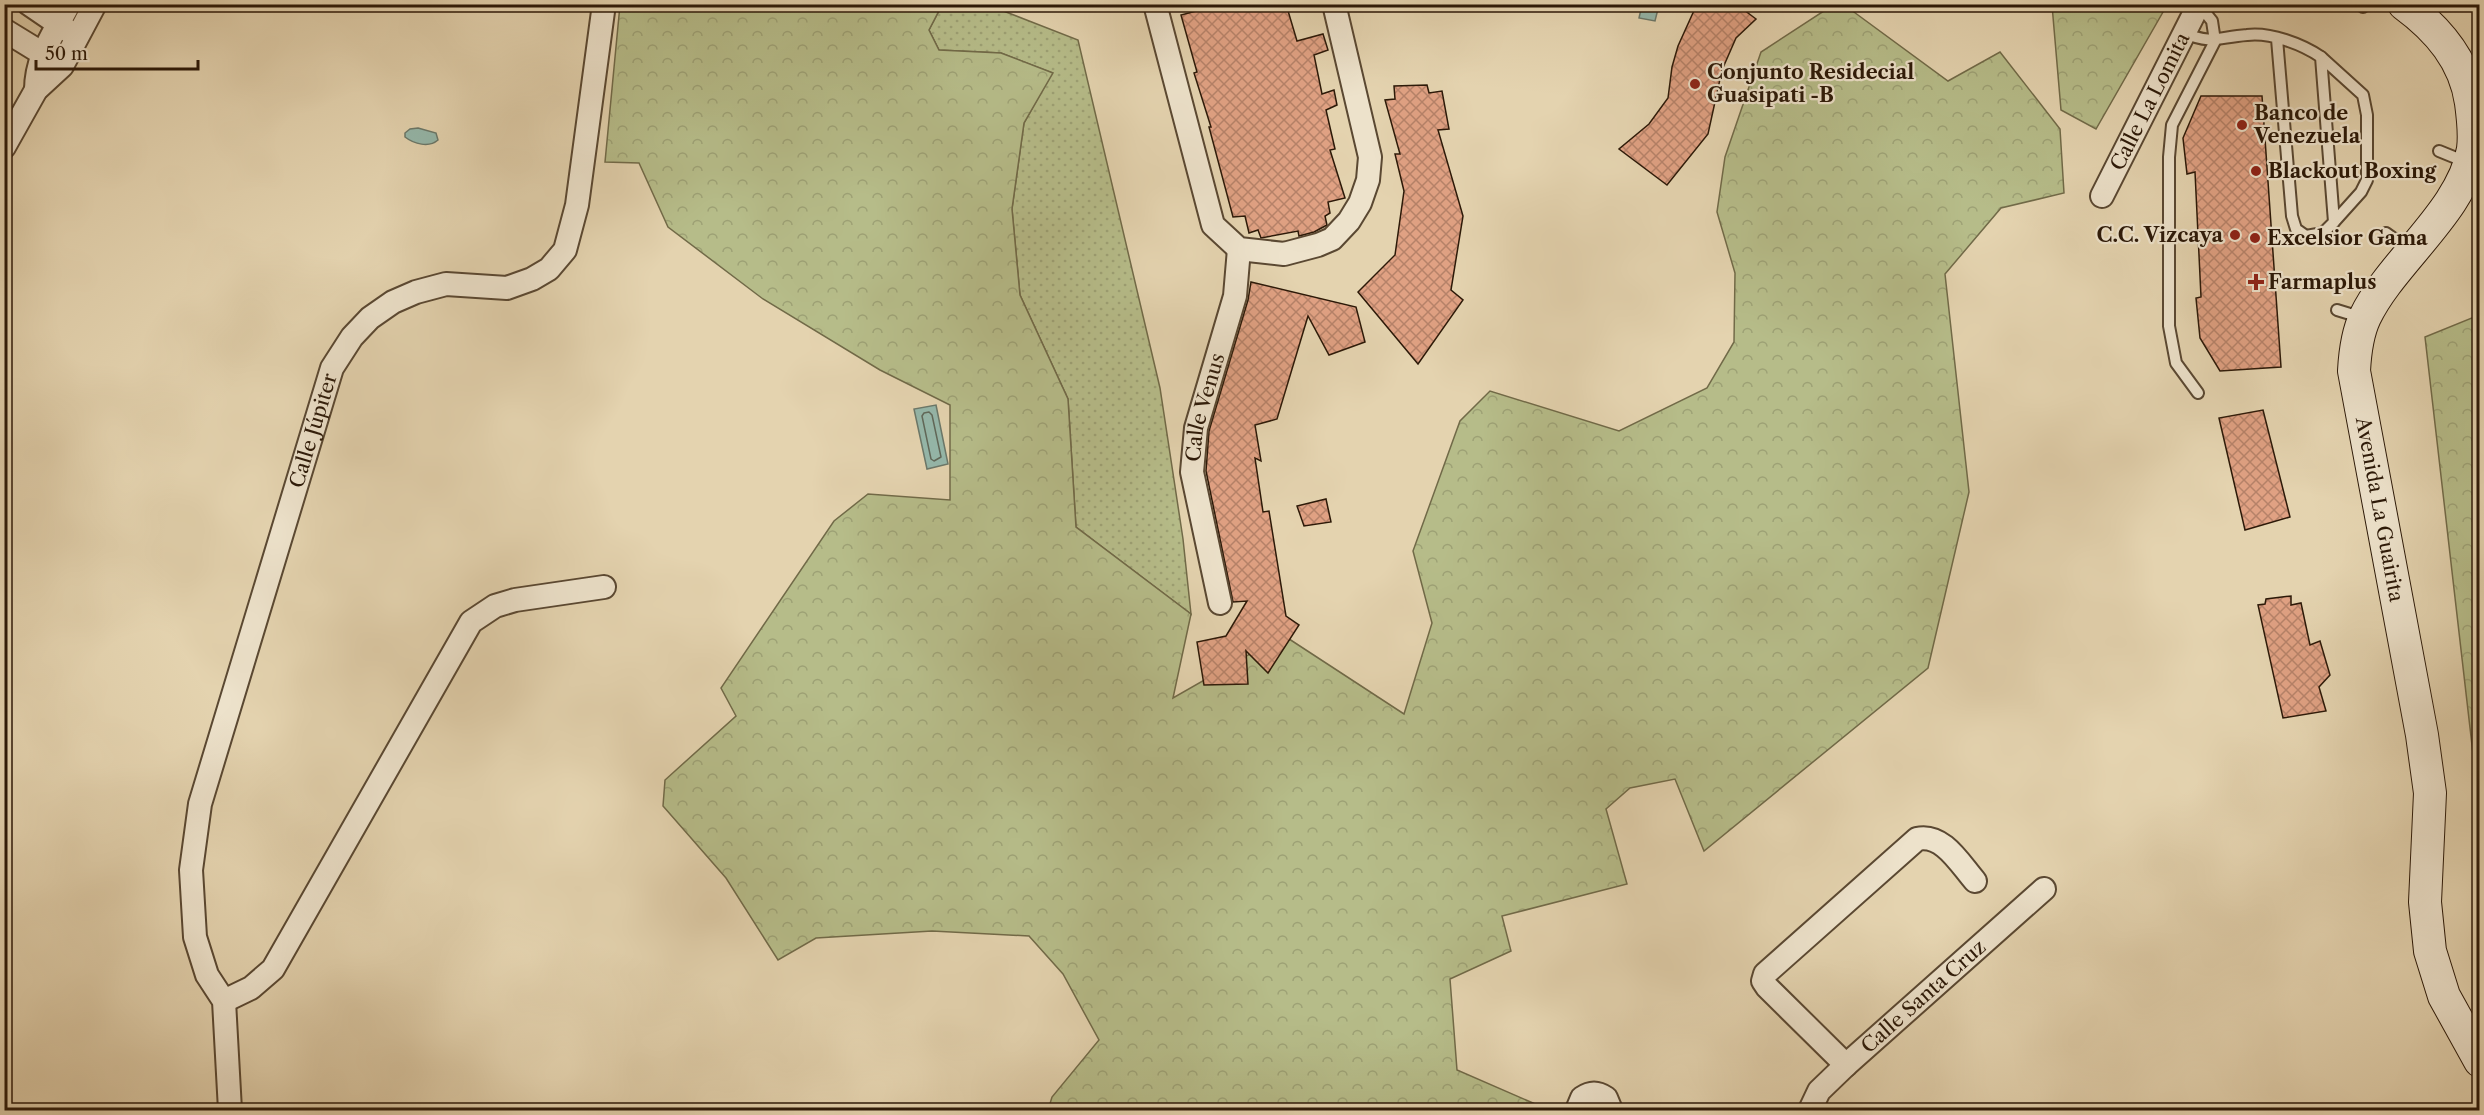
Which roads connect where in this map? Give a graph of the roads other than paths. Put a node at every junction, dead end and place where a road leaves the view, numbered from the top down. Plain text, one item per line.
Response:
1 (21, 4) edge
2 (29, 4) edge
3 (95, 4) edge
4 (604, 4) edge
5 (1155, 4) edge
6 (1334, 4) edge
7 (2199, 4) edge
8 (2403, 4) edge
9 (68, 21) edge
10 (8, 32) edge
11 (2183, 33) junction
12 (2277, 39) junction
13 (2215, 41) junction
14 (42, 53) junction
15 (2321, 57) junction
16 (62, 66) junction
17 (36, 90) junction
18 (4, 147) edge
19 (2439, 151) dead end
20 (2469, 163) junction
21 (2102, 196) dead end
22 (2334, 222) junction
23 (2386, 233) dead end
24 (1239, 249) junction
25 (2412, 251) junction
26 (2198, 393) dead end
27 (604, 587) dead end
28 (1220, 603) dead end
29 (1975, 881) dead end
30 (2044, 888) dead end
31 (224, 1001) junction
32 (2480, 1061) edge
33 (1846, 1065) junction
34 (230, 1110) edge
35 (1577, 1110) edge
36 (1611, 1110) edge
37 (1809, 1110) edge

1 - 10 street
2 - 9 street
3 - 9 street
4 - 31 street, Calle Júpiter
5 - 24 street
6 - 24 street
7 - 11 street, Calle La Lomita
7 - 13 lane
8 - 20 street, Avenida La Guairita
9 - 14 street
9 - 16 street
10 - 14 street
11 - 13 lane
11 - 21 street, Calle La Lomita
12 - 13 lane
12 - 15 lane
12 - 22 lane
13 - 26 lane
14 - 16 street
14 - 17 street
15 - 22 lane
15 - 22 lane
16 - 17 street
17 - 18 street
19 - 20 lane
20 - 25 street, Avenida La Guairita
23 - 25 lane
24 - 28 street, Calle Venus
25 - 32 street, Avenida La Guairita
27 - 31 street
29 - 33 street
30 - 33 street, Calle Santa Cruz
31 - 34 street
33 - 37 street, Calle Santa Cruz
35 - 36 street

